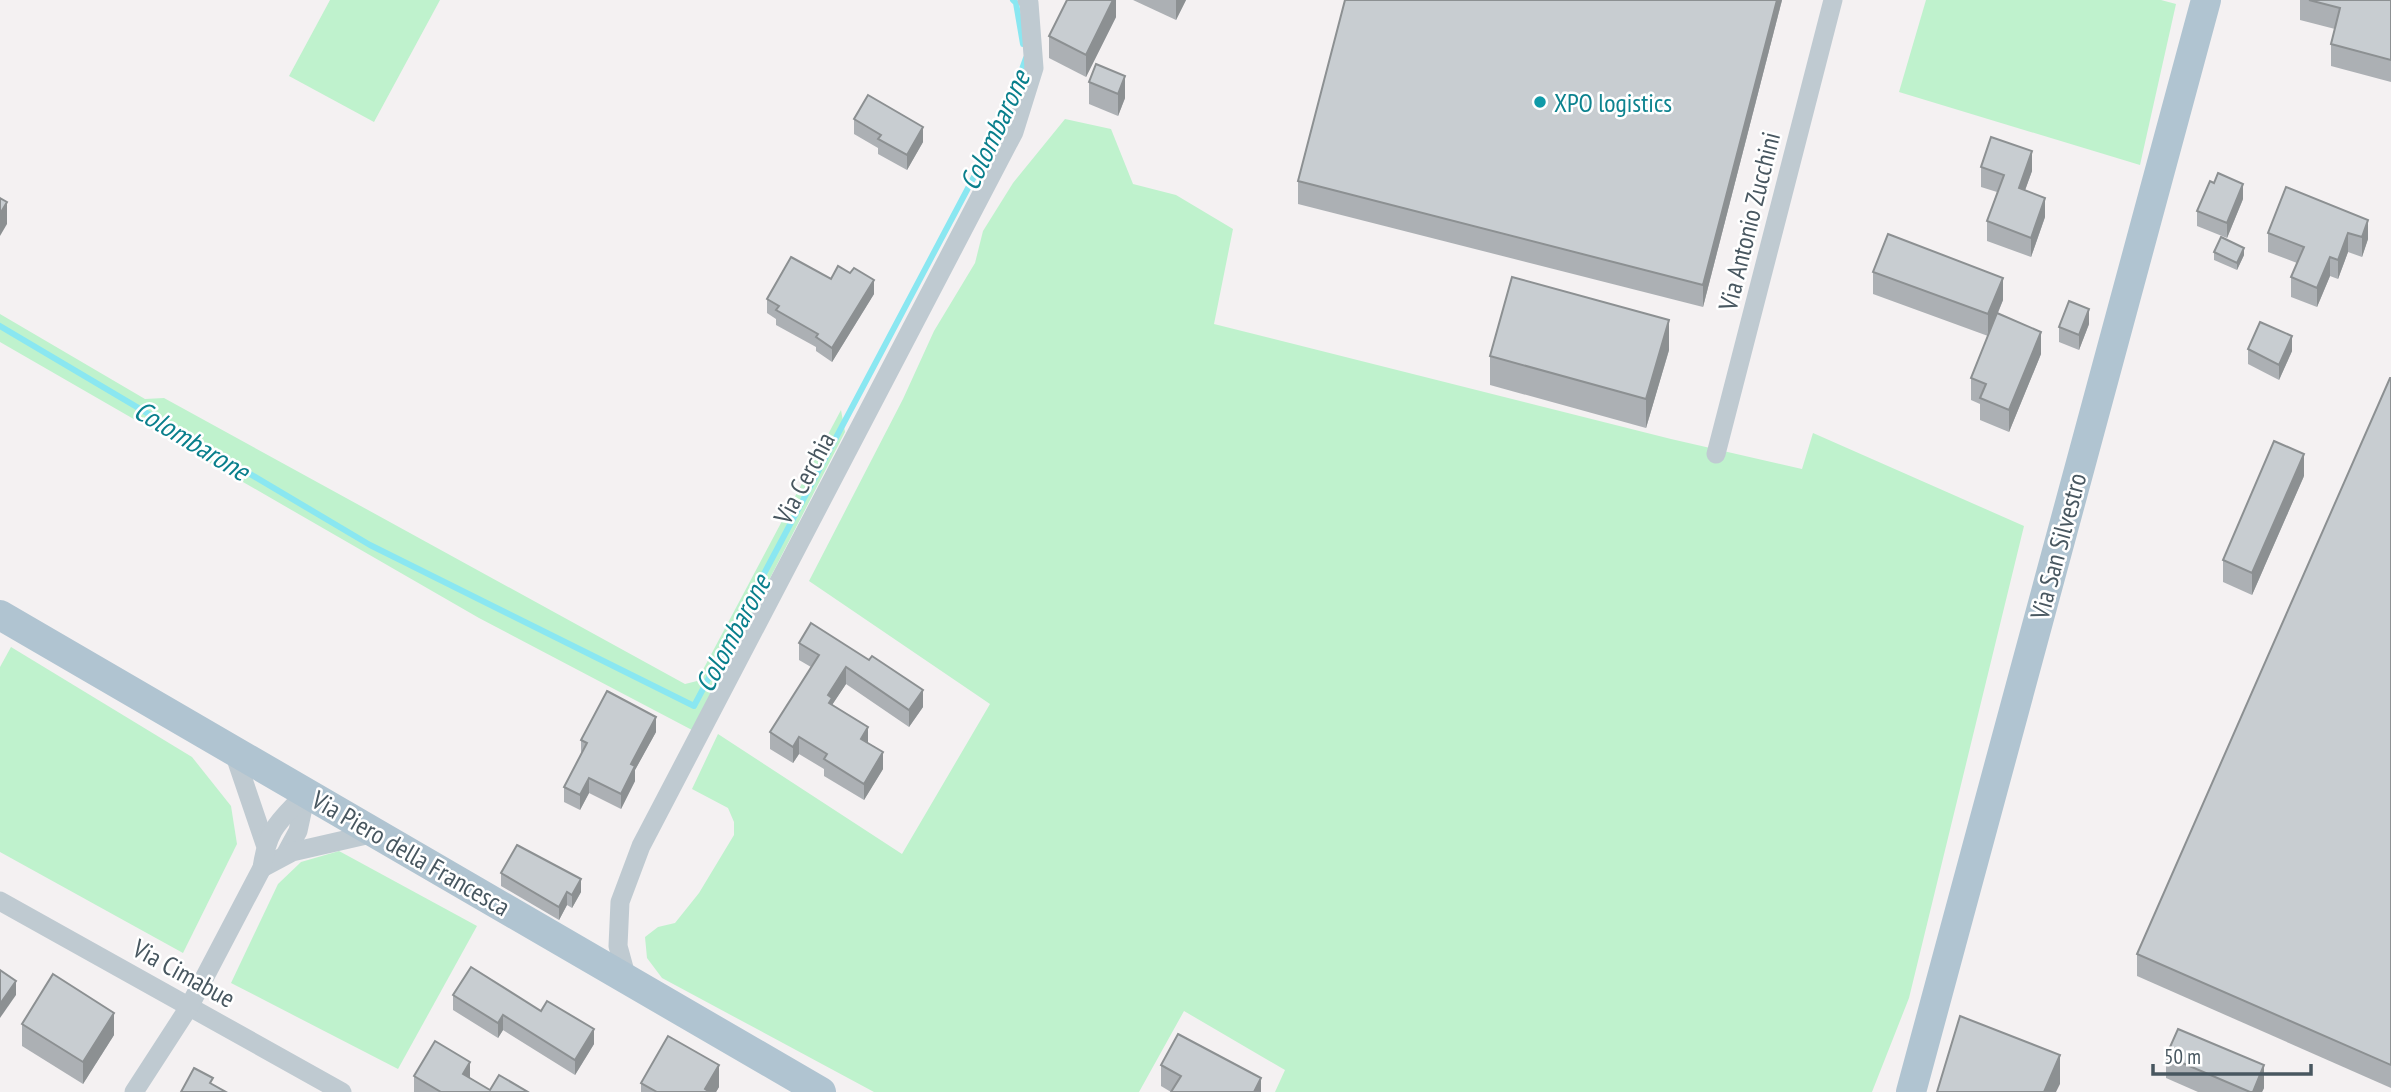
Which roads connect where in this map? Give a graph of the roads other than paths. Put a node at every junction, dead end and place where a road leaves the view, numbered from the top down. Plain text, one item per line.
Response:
1 (1027, 0) edge
2 (1833, 0) edge
3 (2206, 0) edge
4 (1716, 454) dead end
5 (0, 615) edge
6 (233, 750) junction
7 (306, 793) junction
8 (374, 833) junction
9 (265, 844) junction
10 (285, 855) junction
11 (262, 868) junction
12 (0, 901) edge
13 (627, 979) junction
14 (189, 1007) junction
15 (134, 1092) edge
16 (342, 1092) edge
17 (821, 1092) edge
18 (1911, 1092) edge

1 - 13 street, Via Cerchia
2 - 4 street, Via Antonio Zucchini
3 - 18 main road, Via San Silvestro
5 - 6 main road, Via Piero della Francesca
6 - 7 main road, Via Piero della Francesca
6 - 9 street
7 - 8 main road, Via Piero della Francesca
7 - 9 street
7 - 10 street
8 - 10 street
8 - 13 main road, Via Piero della Francesca
9 - 11 street
10 - 11 street
11 - 14 street
12 - 14 street, Via Cimabue
13 - 17 main road, Via Piero della Francesca
14 - 15 street
14 - 16 street, Via Cimabue

